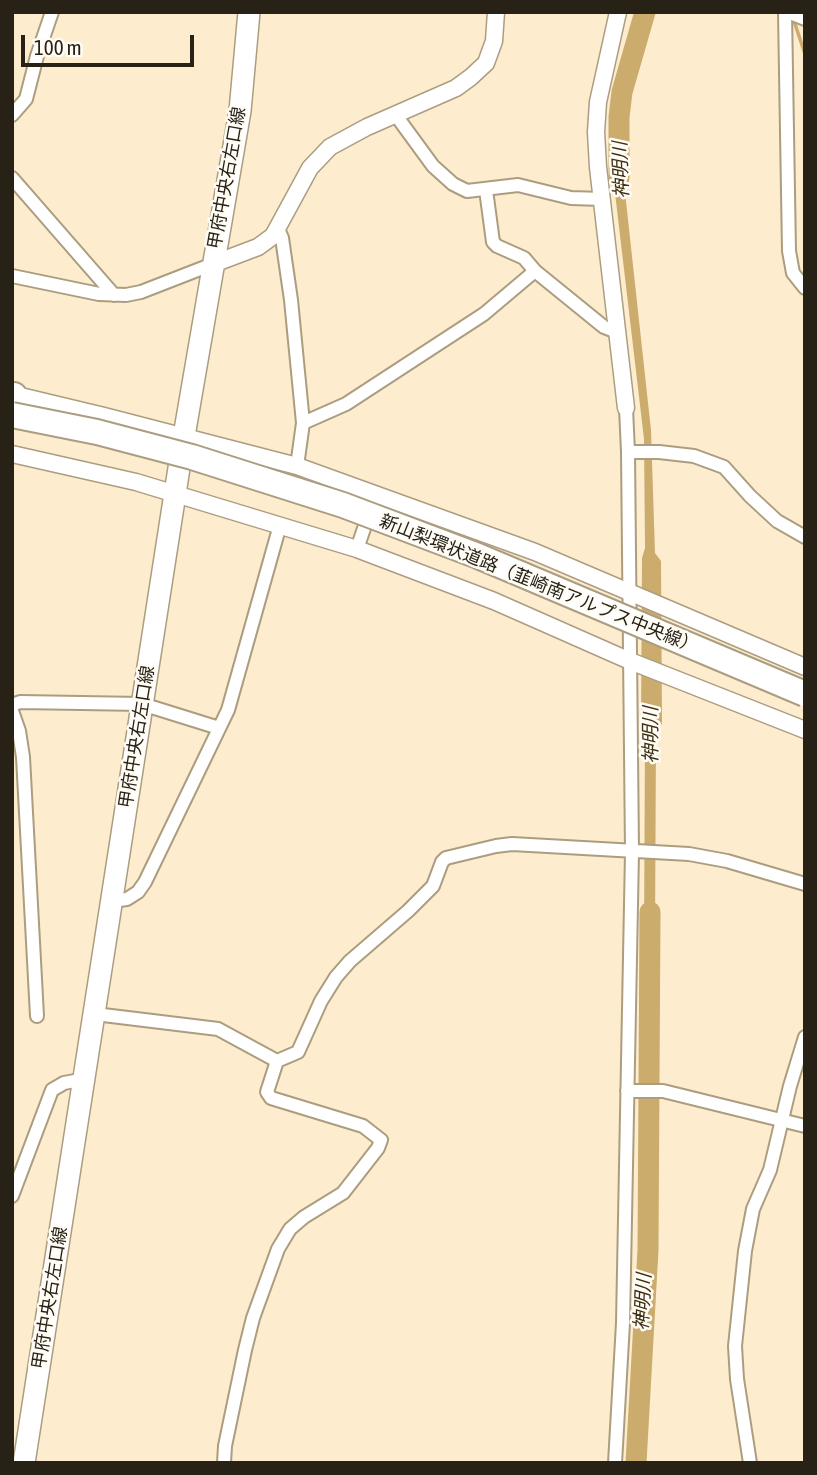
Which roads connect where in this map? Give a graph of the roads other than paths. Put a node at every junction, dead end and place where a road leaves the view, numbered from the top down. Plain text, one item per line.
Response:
1 (52, 12) edge
2 (249, 12) edge
3 (496, 12) edge
4 (618, 12) edge
5 (787, 12) edge
6 (803, 19) edge
7 (395, 114) junction
8 (12, 115) edge
9 (12, 178) edge
10 (486, 190) junction
11 (602, 199) junction
12 (278, 229) junction
13 (213, 264) junction
14 (535, 271) junction
15 (12, 276) edge
16 (805, 288) edge
17 (114, 295) junction
18 (617, 332) junction
19 (13, 400) edge
20 (626, 408) joint
21 (303, 423) junction
22 (12, 430) edge
23 (184, 436) junction
24 (632, 452) junction
25 (12, 454) edge
26 (297, 466) junction
27 (270, 481) junction
28 (376, 493) junction
29 (176, 495) junction
30 (280, 524) junction
31 (805, 537) edge
32 (357, 549) junction
33 (633, 593) junction
34 (635, 663) junction
35 (805, 667) edge
36 (805, 694) edge
37 (142, 704) junction
38 (12, 705) edge
39 (12, 711) edge
40 (219, 728) junction
41 (805, 730) edge
42 (634, 851) junction
43 (805, 884) edge
44 (111, 901) junction
45 (95, 1014) junction
46 (37, 1016) dead end
47 (805, 1037) edge
48 (277, 1061) junction
49 (85, 1079) junction
50 (631, 1091) junction
51 (783, 1120) junction
52 (805, 1126) edge
53 (16, 1175) edge
54 (12, 1196) edge
55 (22, 1460) edge
56 (224, 1463) edge
57 (615, 1463) edge
58 (750, 1463) edge

1 - 8 street
2 - 13 main road, 甲府中央右左口線
3 - 7 street
4 - 11 street
5 - 6 street
5 - 16 street
7 - 10 street
7 - 12 street
9 - 17 street
10 - 11 street
10 - 14 street
11 - 18 street
12 - 13 street
12 - 21 street
13 - 17 street
13 - 23 main road, 甲府中央右左口線
14 - 18 street
14 - 21 street
15 - 17 street
18 - 20 street
19 - 23 street
19 - 27 highway, 新山梨環状道路（韮崎南アルプス中央線）, bridge
20 - 24 street
21 - 26 street
22 - 27 highway, 新山梨環状道路（韮崎南アルプス中央線）, bridge
23 - 26 street
23 - 29 main road, 甲府中央右左口線
24 - 31 street
24 - 33 street
25 - 29 street
26 - 28 street
27 - 36 highway, 新山梨環状道路（韮崎南アルプス中央線）, bridge
28 - 32 street
28 - 33 street
29 - 30 street
29 - 37 main road, 甲府中央右左口線
30 - 32 street
30 - 40 street
32 - 34 street
33 - 34 street
33 - 35 street
34 - 41 street
34 - 42 street
37 - 38 street
37 - 40 street
37 - 44 main road, 甲府中央右左口線
39 - 46 street
40 - 44 street
42 - 43 street
42 - 48 street
42 - 50 street
44 - 45 main road, 甲府中央右左口線
45 - 48 street
45 - 49 main road, 甲府中央右左口線
47 - 51 street
48 - 56 street
49 - 53 street
49 - 55 main road, 甲府中央右左口線
50 - 51 street
50 - 57 street
51 - 52 street
51 - 58 street
53 - 54 street

